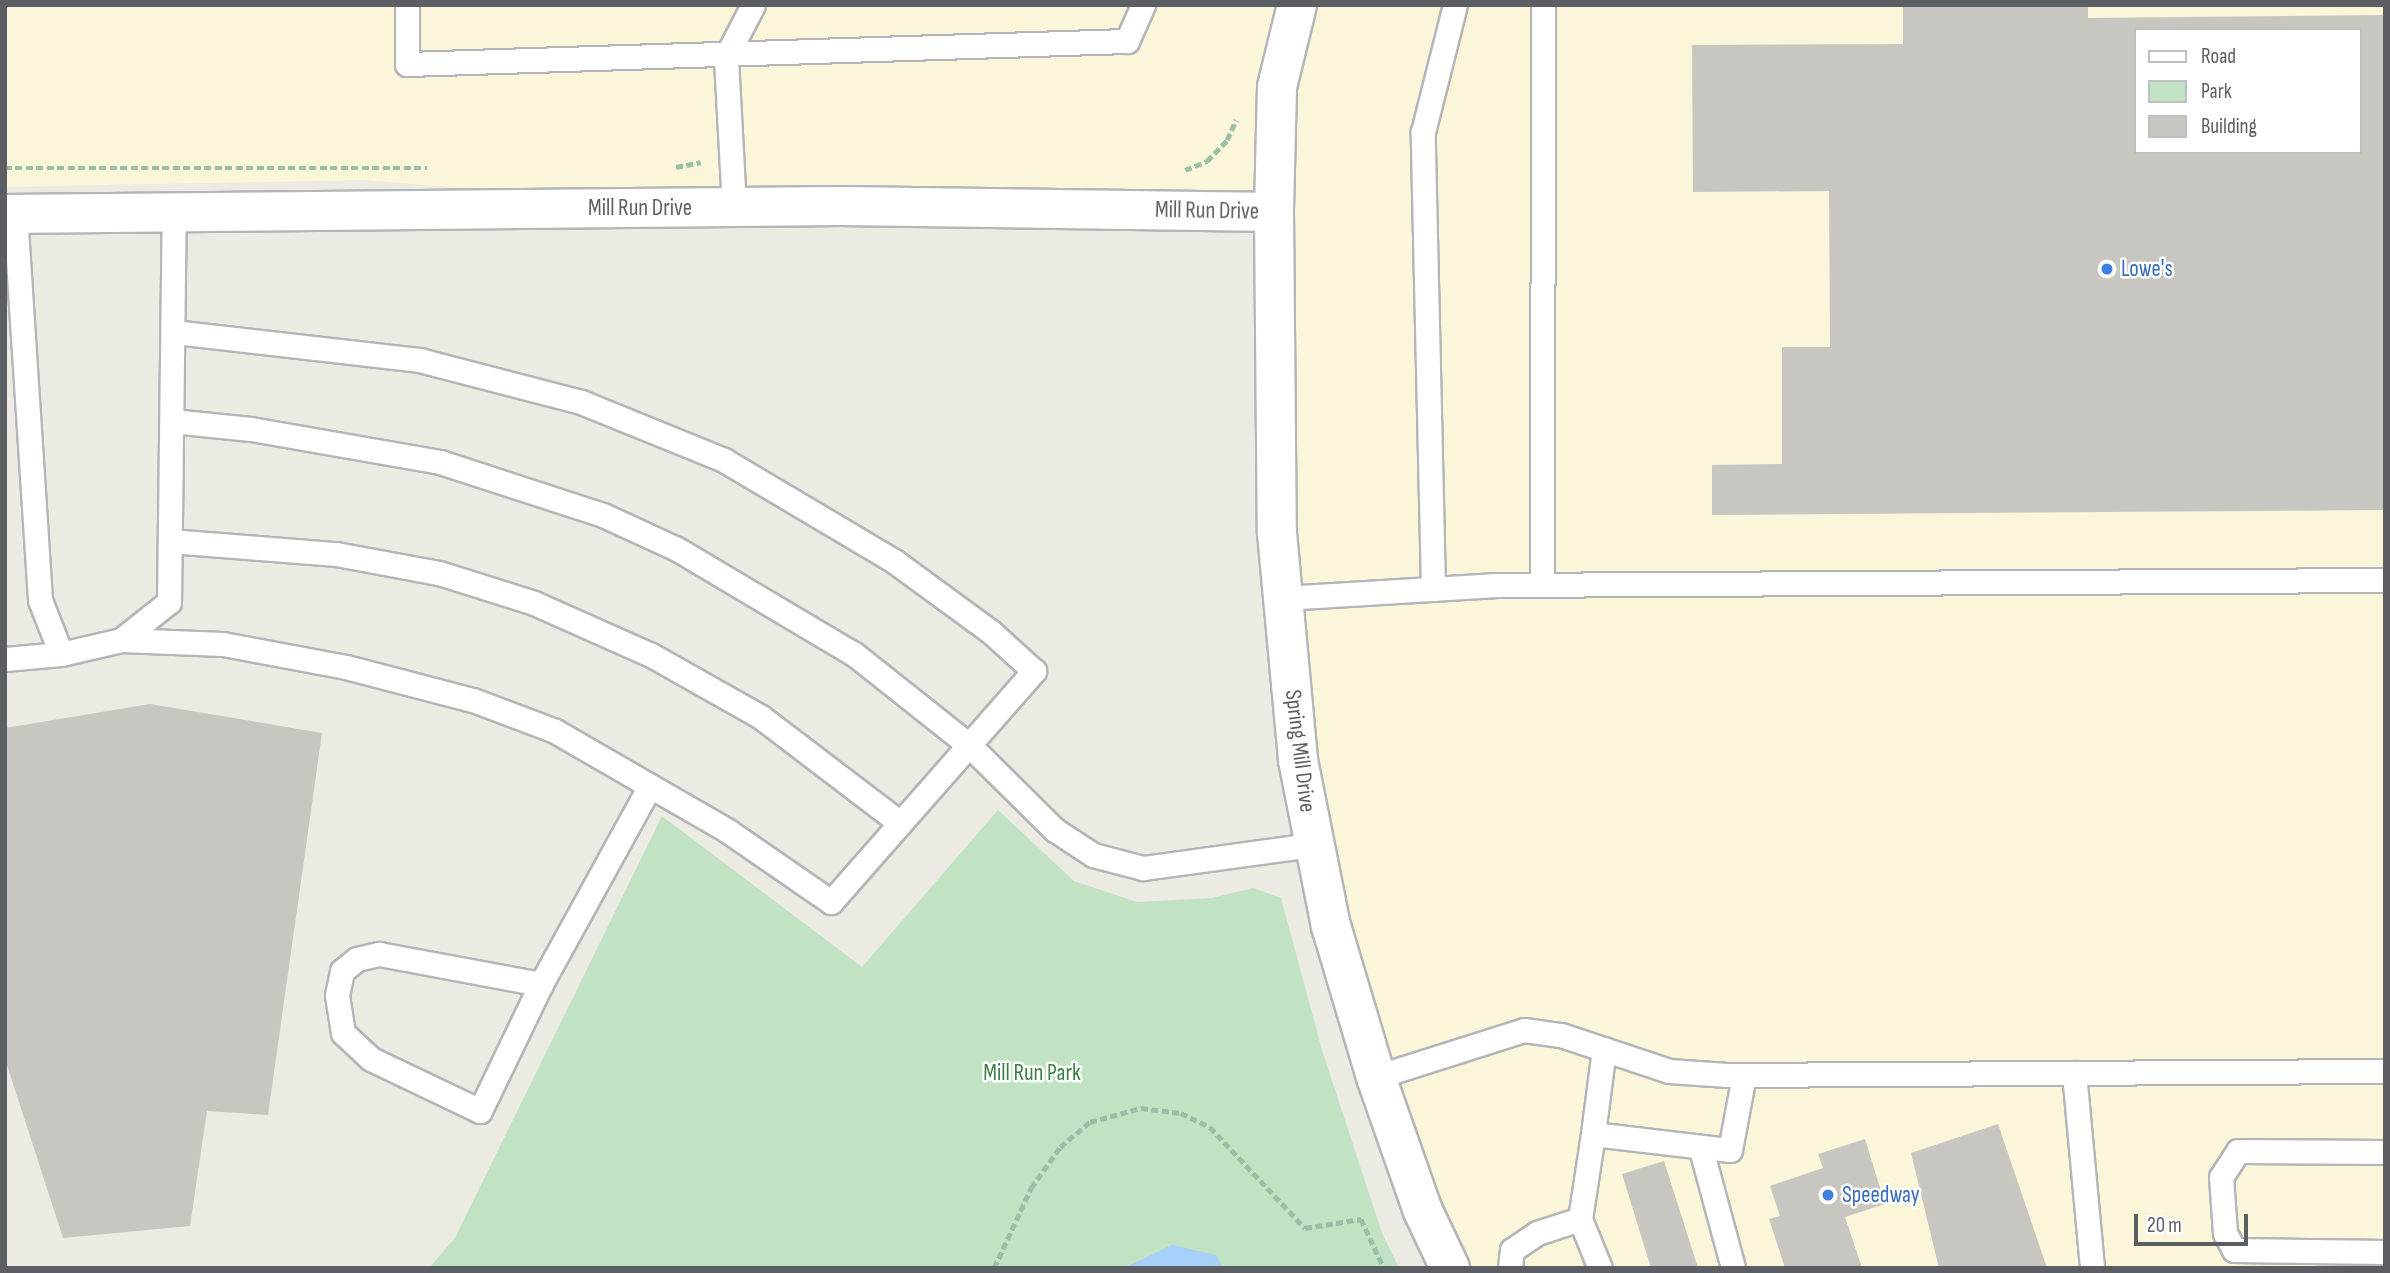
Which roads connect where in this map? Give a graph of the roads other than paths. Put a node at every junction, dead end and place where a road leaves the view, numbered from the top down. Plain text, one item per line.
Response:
1 (407, 5) edge
2 (753, 5) edge
3 (1143, 5) edge
4 (1297, 5) edge
5 (1455, 5) edge
6 (1543, 5) edge
7 (726, 57) junction
8 (734, 207) junction
9 (174, 212) junction
10 (1274, 212) junction
11 (10, 214) edge
12 (174, 332) junction
13 (15, 355) edge
14 (172, 421) junction
15 (170, 541) junction
16 (2385, 580) edge
17 (1542, 585) junction
18 (1433, 589) junction
19 (1283, 598) junction
20 (121, 640) junction
21 (61, 654) junction
22 (5, 659) edge
23 (969, 745) junction
24 (650, 786) junction
25 (900, 823) junction
26 (1312, 845) junction
27 (541, 984) junction
28 (1604, 1049) junction
29 (2385, 1071) edge
30 (2074, 1073) junction
31 (1744, 1075) junction
32 (1376, 1077) junction
33 (1593, 1134) junction
34 (1701, 1149) junction
35 (2385, 1152) edge
36 (1580, 1219) junction
37 (2385, 1252) edge
38 (1450, 1268) edge
39 (1510, 1268) edge
40 (1600, 1268) edge
41 (1733, 1268) edge
42 (2092, 1268) edge

1 - 7 lane
2 - 7 lane
3 - 7 lane
4 - 10 street, Spring Mill Drive
5 - 18 lane
6 - 17 lane
7 - 8 lane
8 - 9 street, Mill Run Drive
8 - 10 street, Mill Run Drive
9 - 11 street, Mill Run Drive
9 - 12 lane
10 - 19 street, Spring Mill Drive
11 - 13 lane
12 - 14 lane
12 - 23 lane
13 - 21 lane
14 - 15 lane
14 - 23 lane
15 - 20 lane
15 - 25 lane
16 - 17 lane
17 - 18 lane
18 - 19 lane
19 - 26 street, Spring Mill Drive
20 - 21 lane
20 - 24 lane
21 - 22 lane
23 - 25 lane
23 - 26 lane
24 - 25 lane
24 - 27 lane
26 - 32 street, Spring Mill Drive
27 - 27 lane
28 - 31 lane
28 - 32 lane
28 - 33 lane
29 - 30 lane
30 - 31 lane
30 - 42 lane
31 - 34 lane
32 - 38 street, Spring Mill Drive
33 - 34 lane
33 - 36 lane
34 - 41 lane
35 - 37 lane
36 - 39 lane
36 - 40 lane

